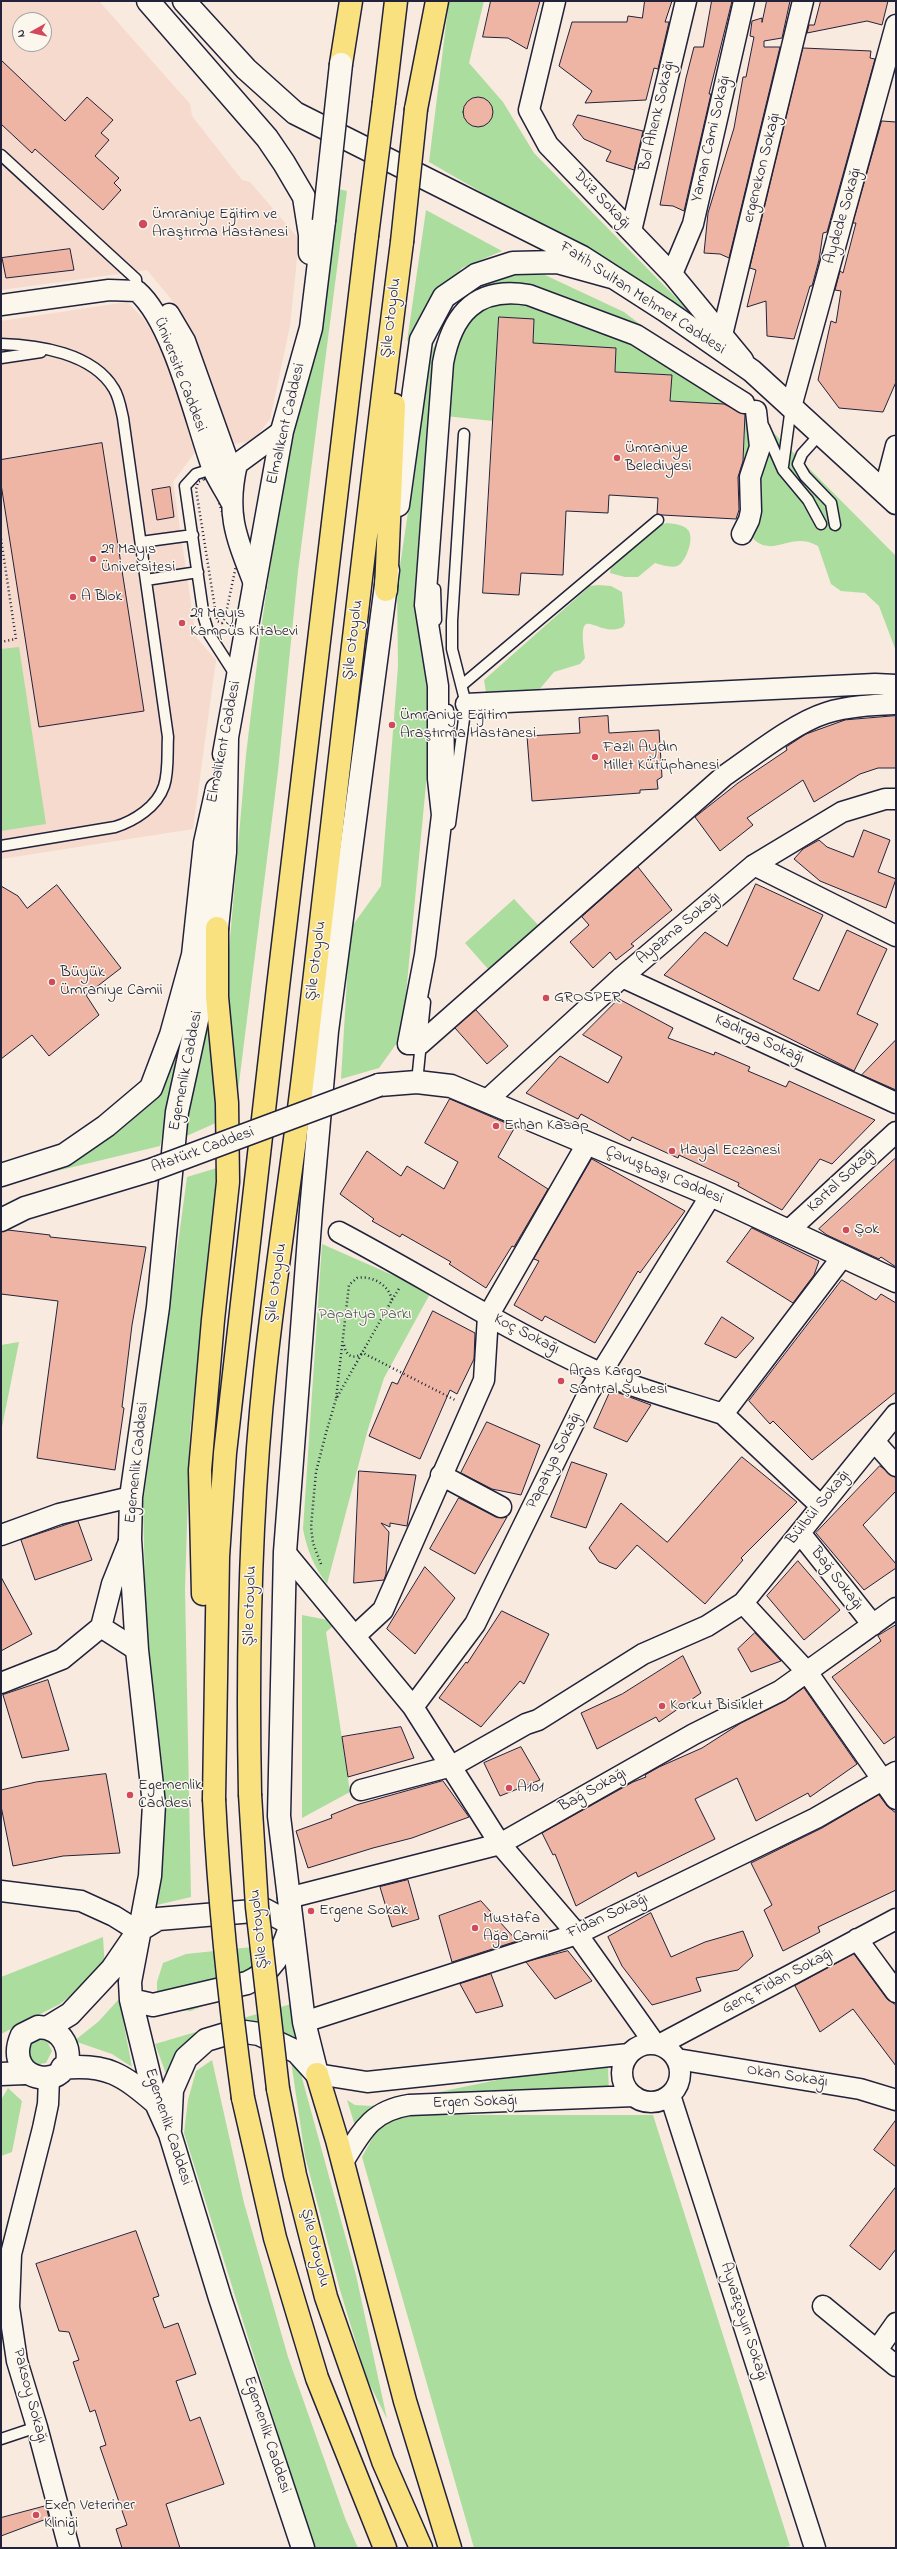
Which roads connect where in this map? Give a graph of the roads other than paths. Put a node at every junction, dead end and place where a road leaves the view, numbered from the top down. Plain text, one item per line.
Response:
1 (148, 1) edge
2 (184, 1) edge
3 (345, 1) edge
4 (351, 1) edge
5 (396, 1) edge
6 (429, 1) edge
7 (437, 1) edge
8 (555, 1) edge
9 (686, 1) edge
10 (744, 1) edge
11 (803, 1) edge
12 (896, 25) edge
13 (341, 64) junction
14 (416, 109) junction
15 (1, 155) edge
16 (631, 231) junction
17 (402, 242) junction
18 (672, 274) junction
19 (615, 278) junction
20 (137, 285) junction
21 (1, 294) edge
22 (1, 305) edge
23 (311, 328) junction
24 (722, 335) junction
25 (1, 344) edge
26 (51, 351) junction
27 (1, 358) edge
28 (752, 371) junction
29 (750, 407) junction
30 (791, 407) junction
31 (282, 431) junction
32 (464, 434) dead end
33 (820, 434) junction
34 (896, 446) edge
35 (226, 466) junction
36 (783, 470) junction
37 (890, 497) edge
38 (658, 520) dead end
39 (821, 524) dead end
40 (835, 525) dead end
41 (742, 534) dead end
42 (193, 535) junction
43 (141, 542) junction
44 (198, 572) junction
45 (146, 580) junction
46 (255, 586) junction
47 (386, 590) junction
48 (238, 679) junction
49 (896, 685) edge
50 (464, 695) junction
51 (896, 704) edge
52 (227, 739) junction
53 (454, 795) junction
54 (896, 800) edge
55 (1, 846) edge
56 (754, 865) junction
57 (217, 928) junction
58 (896, 936) edge
59 (622, 977) junction
60 (420, 1044) junction
61 (417, 1082) junction
62 (379, 1086) joint
63 (486, 1101) junction
64 (896, 1103) edge
65 (896, 1132) edge
66 (587, 1144) junction
67 (1, 1175) edge
68 (711, 1195) junction
69 (1, 1207) edge
70 (25, 1208) junction
71 (1, 1220) edge
72 (788, 1231) junction
73 (339, 1232) dead end
74 (843, 1256) junction
75 (896, 1281) edge
76 (488, 1316) junction
77 (601, 1373) junction
78 (723, 1414) junction
79 (896, 1414) edge
80 (874, 1440) junction
81 (896, 1466) edge
82 (441, 1475) junction
83 (131, 1497) junction
84 (821, 1506) junction
85 (501, 1507) dead end
86 (800, 1533) junction
87 (1, 1535) edge
88 (130, 1539) junction
89 (285, 1552) junction
90 (743, 1603) junction
91 (896, 1608) edge
92 (873, 1625) junction
93 (101, 1627) junction
94 (354, 1636) junction
95 (137, 1650) junction
96 (807, 1672) junction
97 (1, 1683) edge
98 (413, 1707) junction
99 (452, 1766) junction
100 (890, 1776) edge
101 (361, 1790) dead end
102 (214, 1799) junction
103 (896, 1799) edge
104 (500, 1844) junction
105 (1, 1891) edge
106 (288, 1898) junction
107 (896, 1919) edge
108 (291, 1924) junction
109 (138, 1932) junction
110 (577, 1934) junction
111 (857, 1940) junction
112 (896, 1992) edge
113 (131, 2000) junction
114 (304, 2022) junction
115 (47, 2028) junction
116 (657, 2044) junction
117 (629, 2054) junction
118 (677, 2059) junction
119 (25, 2073) junction
120 (56, 2073) junction
121 (1, 2074) edge
122 (317, 2074) junction
123 (670, 2095) junction
124 (634, 2096) junction
125 (896, 2100) edge
126 (156, 2102) junction
127 (170, 2134) junction
128 (343, 2162) junction
129 (823, 2306) dead end
130 (896, 2323) edge
131 (877, 2350) junction
132 (896, 2366) edge
133 (37, 2427) junction
134 (1, 2439) edge
135 (69, 2548) edge
136 (304, 2548) edge
137 (385, 2548) edge
138 (421, 2548) edge
139 (450, 2548) edge
140 (815, 2548) edge

1 - 23 street
2 - 19 street, Fatih Sultan Mehmet Caddesi
3 - 13 street
4 - 13 highway
5 - 102 highway, Şile Otoyolu, bridge
6 - 14 highway, Şile Otoyolu
7 - 14 highway
8 - 16 street, Düz Sokağı
9 - 16 street, Bol Ahenk Sokağı
10 - 18 street, Yaman Cami Sokağı
11 - 24 street, ergenekon Sokağı
12 - 30 street, Aydede Sokağı
13 - 23 street, Elmalıkent Caddesi, bridge
14 - 17 highway, Şile Otoyolu, bridge
15 - 20 lane
16 - 18 street, Düz Sokağı
17 - 47 highway
17 - 138 highway, Şile Otoyolu, bridge
18 - 24 street, Düz Sokağı
19 - 28 street, Fatih Sultan Mehmet Caddesi
19 - 47 street
20 - 21 street
20 - 22 street
20 - 35 street, Üniversite Caddesi
23 - 31 street, Elmalıkent Caddesi
24 - 28 street, Düz Sokağı
25 - 26 lane
26 - 27 lane
26 - 43 lane
28 - 30 street, Fatih Sultan Mehmet Caddesi
29 - 36 lane
29 - 41 street
29 - 53 lane
29 - 60 street
30 - 33 street, Fatih Sultan Mehmet Caddesi
30 - 36 lane
31 - 35 street
31 - 46 street, Elmalıkent Caddesi
32 - 50 lane
33 - 37 street, Fatih Sultan Mehmet Caddesi
33 - 40 lane
34 - 37 street
35 - 42 lane
35 - 46 street
36 - 39 lane
38 - 50 lane
42 - 43 lane
42 - 44 lane
43 - 45 lane
44 - 45 lane
44 - 48 lane
45 - 55 lane
46 - 48 street, Elmalıkent Caddesi
47 - 89 street
48 - 52 street, Elmalıkent Caddesi
49 - 50 street
50 - 53 lane
51 - 60 street
52 - 57 street, Egemenlik Caddesi
52 - 67 street, Elmalıkent Caddesi
53 - 60 lane
54 - 56 street, Ayazma Sokağı
56 - 58 street
56 - 59 street, Ayazma Sokağı
57 - 83 street, Egemenlik Caddesi
57 - 102 highway
59 - 63 street, Ayazma Sokağı
59 - 64 street, Kadırga Sokağı
60 - 61 lane
61 - 62 street, Çavuşbaşı Caddesi
61 - 63 street, Çavuşbaşı Caddesi
62 - 70 street, Atatürk Caddesi, bridge
63 - 66 street, Çavuşbaşı Caddesi
65 - 72 street, Kartal Sokağı
66 - 68 street, Çavuşbaşı Caddesi
66 - 76 street
68 - 72 street, Çavuşbaşı Caddesi
68 - 77 street, Papatya Sokağı
69 - 70 street, Atatürk Caddesi
70 - 71 street, Atatürk Caddesi
72 - 74 street, Çavuşbaşı Caddesi
73 - 76 street, Koç Sokağı
74 - 75 street, Çavuşbaşı Caddesi
74 - 78 street
76 - 77 street, Koç Sokağı
76 - 82 street
77 - 78 street, Koç Sokağı
77 - 98 street, Papatya Sokağı
78 - 84 street
79 - 80 street, Bülbül Sokağı
80 - 81 street
80 - 84 street, Bülbül Sokağı
82 - 85 street, Papatya Sokağı
82 - 94 street
83 - 87 street
83 - 88 street, Egemenlik Caddesi
84 - 86 street, Bülbül Sokağı
86 - 90 street, Bülbül Sokağı
86 - 92 street, Bağ Sokağı
88 - 93 street
88 - 95 street, Egemenlik Caddesi
89 - 94 street
89 - 106 street
90 - 96 street
90 - 99 street, Bülbül Sokağı
91 - 92 street, Bağ Sokağı
92 - 96 street, Bağ Sokağı
93 - 95 street
93 - 97 street
94 - 98 street
95 - 109 street, Egemenlik Caddesi
96 - 100 street
96 - 104 street, Bağ Sokağı
98 - 99 street
99 - 101 street, Bülbül Sokağı
99 - 104 street
100 - 103 street
100 - 110 street, Fidan Sokağı
102 - 137 highway, Şile Otoyolu, bridge
104 - 106 street, Bağ Sokağı
104 - 110 street
105 - 109 street
106 - 108 street
107 - 111 street, Genç Fidan Sokağı
108 - 109 street
108 - 113 street
108 - 114 street
109 - 113 street, Egemenlik Caddesi
109 - 115 street
110 - 114 street, Fidan Sokağı
110 - 116 street
111 - 112 street
111 - 116 street, Genç Fidan Sokağı
113 - 126 street, Egemenlik Caddesi
114 - 122 street
115 - 119 street
115 - 120 street
116 - 117 street
116 - 118 street
117 - 122 street, Ergen Sokağı
117 - 124 street
118 - 123 street
118 - 125 street, Okan Sokağı
119 - 120 street
119 - 121 street
120 - 126 street
120 - 133 street, Paksoy Sokağı
122 - 127 street
122 - 128 highway
123 - 124 street
123 - 140 street, Ayvazçayırı Sokağı
124 - 128 street, Ergen Sokağı
126 - 127 street, Egemenlik Caddesi
127 - 136 street, Egemenlik Caddesi
128 - 139 highway
129 - 131 street
130 - 131 street
131 - 132 street
133 - 134 lane
133 - 135 street, Paksoy Sokağı

